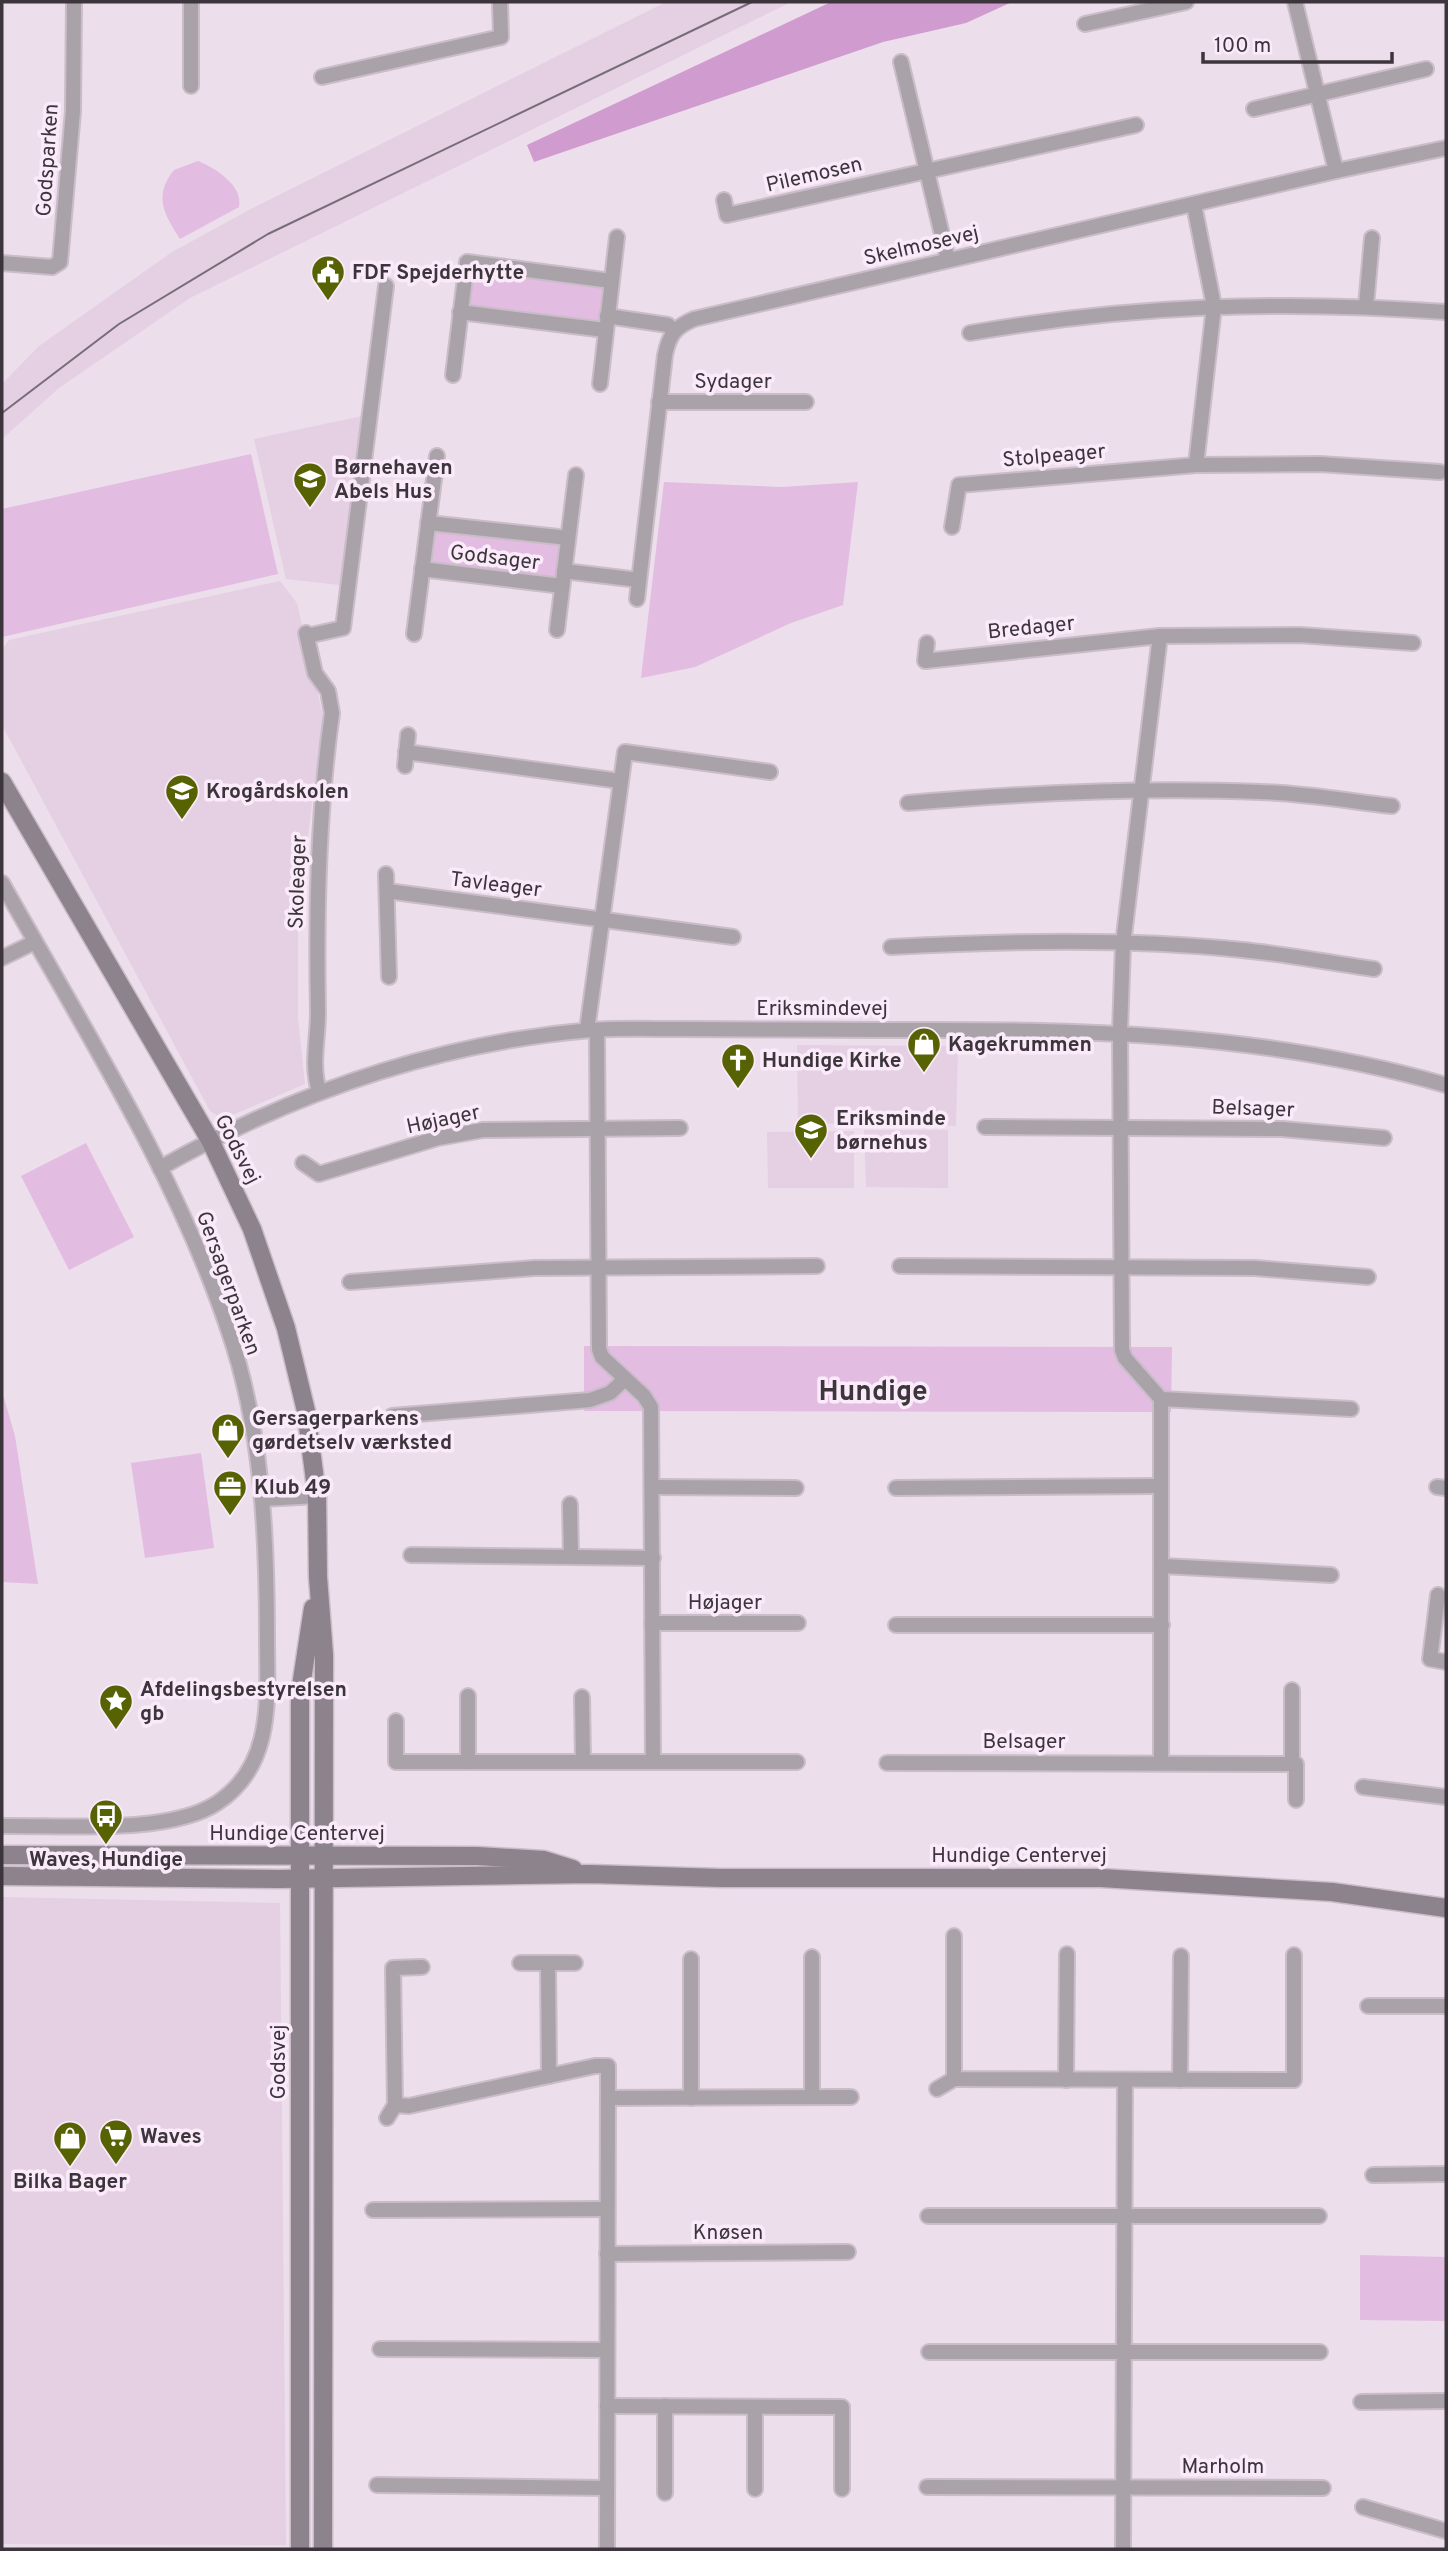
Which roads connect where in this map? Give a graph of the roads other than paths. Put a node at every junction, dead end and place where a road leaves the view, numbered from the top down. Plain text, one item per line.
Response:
1 (74, 2) edge
2 (191, 2) edge
3 (500, 2) edge
4 (1186, 2) edge
5 (1295, 2) edge
6 (1085, 24) dead end
7 (901, 62) dead end
8 (1426, 69) dead end
9 (322, 77) dead end
10 (191, 86) dead end
11 (1317, 94) junction
12 (1254, 109) dead end
13 (1136, 125) dead end
14 (1446, 148) edge
15 (926, 170) junction
16 (1336, 171) junction
17 (724, 200) dead end
18 (1194, 205) junction
19 (617, 237) dead end
20 (1372, 238) dead end
21 (948, 260) junction
22 (2, 263) edge
23 (611, 281) junction
24 (386, 286) dead end
25 (1214, 306) junction
26 (1366, 306) junction
27 (460, 312) junction
28 (1446, 312) edge
29 (606, 323) junction
30 (673, 332) junction
31 (970, 333) dead end
32 (453, 375) dead end
33 (600, 383) dead end
34 (659, 402) junction
35 (806, 402) dead end
36 (437, 456) dead end
37 (1196, 465) junction
38 (1440, 472) dead end
39 (576, 475) dead end
40 (428, 523) junction
41 (952, 527) dead end
42 (568, 538) junction
43 (422, 569) junction
44 (563, 579) junction
45 (639, 580) junction
46 (637, 598) dead end
47 (557, 630) dead end
48 (414, 634) dead end
49 (1160, 636) junction
50 (927, 643) dead end
51 (1413, 643) dead end
52 (408, 734) dead end
53 (770, 772) dead end
54 (620, 781) junction
55 (2, 782) edge
56 (1139, 789) junction
57 (908, 803) dead end
58 (1392, 806) dead end
59 (386, 874) dead end
60 (2, 883) edge
61 (387, 891) junction
62 (601, 918) junction
63 (733, 937) dead end
64 (35, 942) junction
65 (1123, 944) junction
66 (891, 947) dead end
67 (2, 958) edge
68 (1374, 969) dead end
69 (389, 977) dead end
70 (592, 1030) junction
71 (1120, 1031) junction
72 (1446, 1085) edge
73 (319, 1091) junction
74 (1121, 1126) junction
75 (985, 1127) dead end
76 (598, 1128) junction
77 (680, 1128) dead end
78 (1384, 1138) dead end
79 (210, 1140) junction
80 (303, 1163) dead end
81 (160, 1168) junction
82 (598, 1266) junction
83 (817, 1266) dead end
84 (900, 1266) dead end
85 (1121, 1268) junction
86 (1368, 1277) dead end
87 (350, 1282) dead end
88 (625, 1379) junction
89 (1161, 1399) junction
90 (1351, 1409) dead end
91 (392, 1416) dead end
92 (653, 1486) junction
93 (1160, 1486) junction
94 (796, 1488) dead end
95 (896, 1488) dead end
96 (317, 1496) junction
97 (262, 1499) junction
98 (570, 1504) dead end
99 (411, 1555) dead end
100 (571, 1557) junction
101 (653, 1558) junction
102 (1163, 1566) junction
103 (1331, 1575) dead end
104 (318, 1577) junction
105 (1438, 1595) dead end
106 (652, 1623) junction
107 (798, 1623) dead end
108 (896, 1625) dead end
109 (1162, 1625) junction
110 (1446, 1662) edge
111 (1292, 1690) dead end
112 (468, 1696) dead end
113 (582, 1697) dead end
114 (396, 1721) dead end
115 (468, 1762) junction
116 (583, 1762) junction
117 (653, 1762) junction
118 (797, 1762) dead end
119 (1161, 1762) junction
120 (887, 1763) dead end
121 (1292, 1764) junction
122 (1363, 1787) dead end
123 (1446, 1797) edge
124 (1296, 1800) dead end
125 (2, 1826) edge
126 (2, 1855) edge
127 (299, 1856) junction
128 (323, 1856) junction
129 (590, 1874) junction
130 (2, 1876) edge
131 (300, 1878) junction
132 (323, 1878) junction
133 (1446, 1908) edge
134 (954, 1936) dead end
135 (1067, 1954) dead end
136 (1294, 1955) dead end
137 (1181, 1956) dead end
138 (812, 1957) dead end
139 (691, 1959) dead end
140 (520, 1963) dead end
141 (548, 1963) junction
142 (575, 1963) dead end
143 (422, 1967) dead end
144 (1368, 2006) dead end
145 (1446, 2006) edge
146 (549, 2076) junction
147 (954, 2079) junction
148 (1066, 2080) junction
149 (1125, 2080) junction
150 (1180, 2080) junction
151 (1294, 2080) junction
152 (937, 2089) dead end
153 (1307, 2089) dead end
154 (811, 2097) junction
155 (851, 2097) dead end
156 (608, 2098) junction
157 (691, 2098) junction
158 (1446, 2174) edge
159 (1373, 2175) dead end
160 (373, 2210) dead end
161 (607, 2210) junction
162 (928, 2216) dead end
163 (1124, 2216) junction
164 (1319, 2217) dead end
165 (848, 2252) dead end
166 (607, 2254) junction
167 (380, 2349) dead end
168 (607, 2350) junction
169 (929, 2351) dead end
170 (1124, 2352) junction
171 (1320, 2352) dead end
172 (1446, 2401) edge
173 (1361, 2402) dead end
174 (607, 2406) junction
175 (665, 2406) junction
176 (755, 2407) junction
177 (377, 2485) dead end
178 (927, 2487) dead end
179 (1123, 2487) junction
180 (607, 2488) junction
181 (1323, 2488) dead end
182 (755, 2489) dead end
183 (842, 2489) dead end
184 (665, 2493) dead end
185 (1363, 2507) dead end
186 (1446, 2531) edge
187 (300, 2549) edge
188 (323, 2549) edge
189 (607, 2549) edge
190 (1123, 2549) edge

1 - 22 street, Godsparken
2 - 10 street
3 - 9 street
4 - 6 street
5 - 11 street
7 - 15 street
8 - 11 street
11 - 12 street
11 - 16 street
13 - 15 street, Pilemosen
14 - 16 street, Skelmosevej
15 - 17 street, Pilemosen
15 - 21 street
16 - 18 street, Skelmosevej
18 - 21 street, Skelmosevej
18 - 25 street
19 - 23 street
20 - 26 street
21 - 30 street, Skelmosevej
23 - 27 street
23 - 29 street
24 - 73 street, Skoleager
25 - 26 street
25 - 31 street
25 - 37 street
26 - 28 street
27 - 29 street
27 - 32 street
29 - 30 street
29 - 33 street
30 - 34 street
34 - 35 street, Sydager
34 - 45 street
36 - 40 street, Godsager
37 - 38 street, Stolpeager
37 - 41 street, Stolpeager
39 - 42 street, Godsager
40 - 42 street, Godsager
40 - 43 street, Godsager
42 - 44 street, Godsager
43 - 44 street, Godsager
43 - 48 street, Godsager
44 - 45 street, Godsager
44 - 47 street, Godsager
45 - 46 street
49 - 50 street, Bredager
49 - 51 street, Bredager
49 - 56 street
52 - 54 street
53 - 54 street
54 - 62 street
55 - 79 street, Godsvej
56 - 57 street
56 - 58 street
56 - 65 street
59 - 61 street
60 - 64 street, Gersagerparken
61 - 62 street, Tavleager
61 - 69 street
62 - 63 street, Tavleager
62 - 70 street
64 - 67 street
64 - 81 street, Gersagerparken
65 - 66 street
65 - 68 street
65 - 71 street
70 - 71 street, Eriksmindevej
70 - 73 street, Eriksmindevej
70 - 76 street
71 - 72 street, Eriksmindevej
71 - 74 street
73 - 79 street, Eriksmindevej
74 - 75 street, Belsager
74 - 78 street, Belsager
74 - 85 street
76 - 77 street, Højager
76 - 80 street, Højager
76 - 82 street
79 - 81 street
79 - 96 street, Godsvej
81 - 97 street, Gersagerparken
82 - 83 street
82 - 87 street
82 - 88 street
84 - 85 street
85 - 86 street
85 - 89 street
88 - 91 street
88 - 92 street
89 - 90 street
89 - 93 street
92 - 94 street
92 - 101 street
93 - 95 street
93 - 102 street
96 - 97 street
96 - 104 street, Godsvej
97 - 125 street, Gersagerparken
98 - 100 street
99 - 100 street
100 - 101 street
101 - 106 street
102 - 103 street
102 - 109 street
104 - 127 street, Godsvej
104 - 128 street, Godsvej
105 - 110 street
106 - 107 street, Højager
106 - 117 street
108 - 109 street
109 - 119 street
111 - 121 street
112 - 115 street
113 - 116 street
114 - 115 street
115 - 116 street
116 - 117 street
117 - 118 street
119 - 120 street, Belsager
119 - 121 street, Belsager
121 - 124 street
122 - 123 street
126 - 127 street, Hundige Centervej
127 - 128 street, Hundige Centervej
127 - 131 street, Godsvej
128 - 129 street, Hundige Centervej
128 - 132 street, Godsvej
129 - 132 street, Hundige Centervej
129 - 133 street, Hundige Centervej
130 - 131 street, Hundige Centervej
131 - 132 street, Hundige Centervej
131 - 187 street, Godsvej
132 - 188 street, Godsvej
134 - 147 street
135 - 148 street
136 - 151 street
137 - 150 street
138 - 154 street
139 - 157 street
140 - 141 street
141 - 142 street
141 - 146 street
143 - 146 street
144 - 145 street
146 - 156 street
147 - 148 street
147 - 152 street
148 - 149 street
149 - 150 street
149 - 163 street
150 - 151 street
151 - 153 street
154 - 155 street
154 - 157 street
156 - 157 street
156 - 161 street
158 - 159 street
160 - 161 street
161 - 166 street
162 - 163 street
163 - 164 street
163 - 170 street
165 - 166 street, Knøsen
166 - 168 street
167 - 168 street
168 - 174 street
169 - 170 street
170 - 171 street
170 - 179 street
172 - 173 street
174 - 175 street
174 - 180 street
175 - 176 street
175 - 184 street
176 - 182 street
176 - 183 street
177 - 180 street
178 - 179 street, Marholm
179 - 181 street, Marholm
179 - 190 street
180 - 189 street
185 - 186 street

